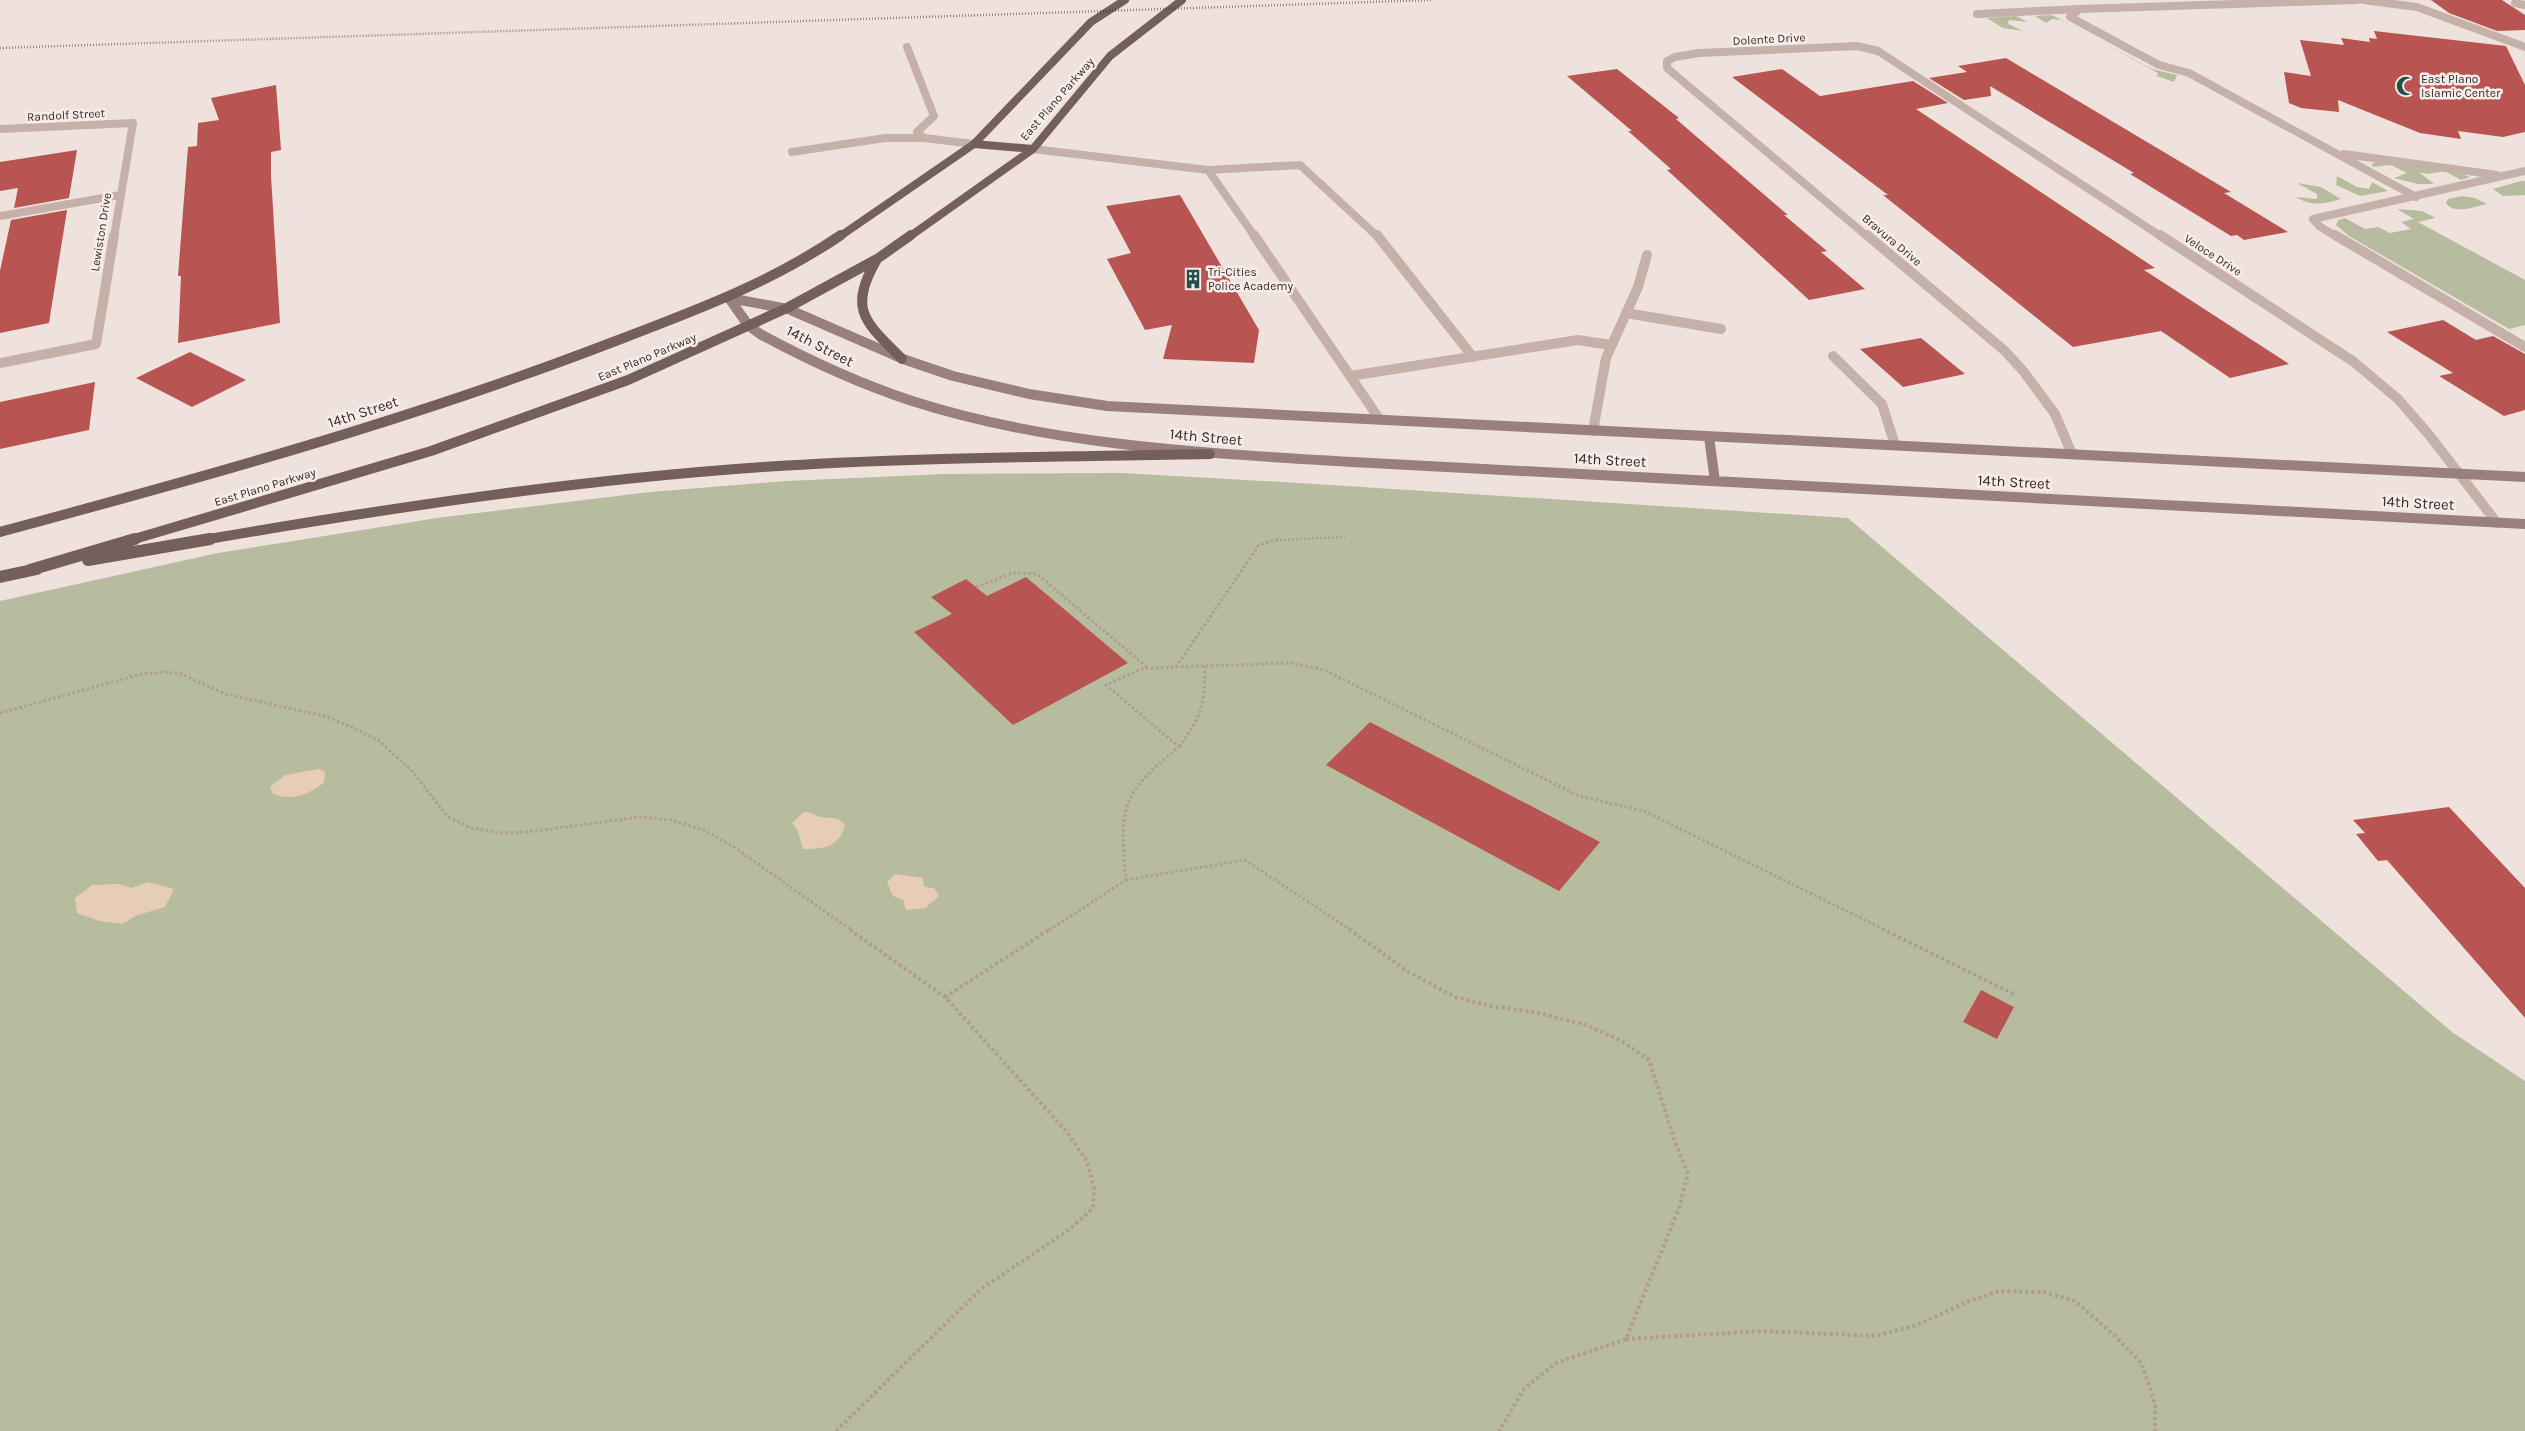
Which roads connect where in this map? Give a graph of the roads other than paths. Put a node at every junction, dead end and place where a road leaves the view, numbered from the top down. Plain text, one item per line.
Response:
1 (1126, 0) edge
2 (1182, 0) edge
3 (2357, 0) edge
4 (2362, 0) edge
5 (2515, 3) dead end
6 (2525, 5) edge
7 (2080, 9) junction
8 (1977, 14) dead end
9 (907, 47) dead end
10 (2525, 47) edge
11 (1878, 51) joint
12 (1667, 68) joint
13 (133, 124) joint
14 (0, 129) edge
15 (924, 138) junction
16 (974, 144) junction
17 (1033, 148) junction
18 (792, 152) dead end
19 (2335, 153) junction
20 (1208, 170) junction
21 (2525, 170) edge
22 (2505, 176) junction
23 (120, 195) junction
24 (2416, 197) junction
25 (0, 216) edge
26 (1647, 255) dead end
27 (878, 259) junction
28 (729, 298) junction
29 (787, 308) junction
30 (1626, 313) junction
31 (749, 326) junction
32 (1721, 329) dead end
33 (1611, 345) junction
34 (2525, 348) edge
35 (1833, 356) dead end
36 (1473, 357) junction
37 (902, 359) junction
38 (0, 363) edge
39 (1350, 376) junction
40 (1380, 420) junction
41 (1593, 432) junction
42 (1708, 437) junction
43 (1895, 445) junction
44 (1210, 454) junction
45 (2072, 454) junction
46 (2460, 474) junction
47 (2525, 477) edge
48 (1715, 481) junction
49 (2497, 522) junction
50 (2525, 524) edge
51 (0, 532) edge
52 (30, 570) junction
53 (0, 577) edge

1 - 16 main road, East Plano Parkway
2 - 17 main road, East Plano Parkway
3 - 7 street
4 - 10 street
5 - 6 street
7 - 8 street
7 - 19 street
9 - 15 street
11 - 12 street, Dolente Drive
11 - 46 street, Veloce Drive
12 - 45 street, Bravura Drive
13 - 14 street, Randolf Street
13 - 23 street, Lewiston Drive
15 - 16 street
15 - 18 street
16 - 17 main road
16 - 28 main road, East Plano Parkway
17 - 20 street
17 - 27 main road, East Plano Parkway
19 - 22 street
19 - 24 street
20 - 36 street
20 - 39 street
21 - 22 street
22 - 24 street
23 - 25 street
23 - 38 street, Lewiston Drive
24 - 34 street
26 - 30 street
27 - 29 main road, East Plano Parkway
27 - 37 main road
28 - 29 main road, 14th Street
28 - 31 main road, 14th Street
28 - 51 main road, 14th Street
29 - 31 main road, East Plano Parkway
29 - 37 main road, 14th Street
30 - 32 street
30 - 33 street
31 - 44 main road, 14th Street
31 - 52 main road, East Plano Parkway
33 - 36 street
33 - 41 street
35 - 43 street
36 - 39 street
37 - 40 main road, 14th Street
39 - 40 street
40 - 41 main road, 14th Street
41 - 42 main road, 14th Street
42 - 43 main road, 14th Street
42 - 48 main road
43 - 45 main road, 14th Street
44 - 48 main road, 14th Street
44 - 52 main road
45 - 46 main road, 14th Street
46 - 47 main road, 14th Street
46 - 49 street, Veloce Drive
48 - 49 main road, 14th Street
49 - 50 main road, 14th Street
52 - 53 main road

